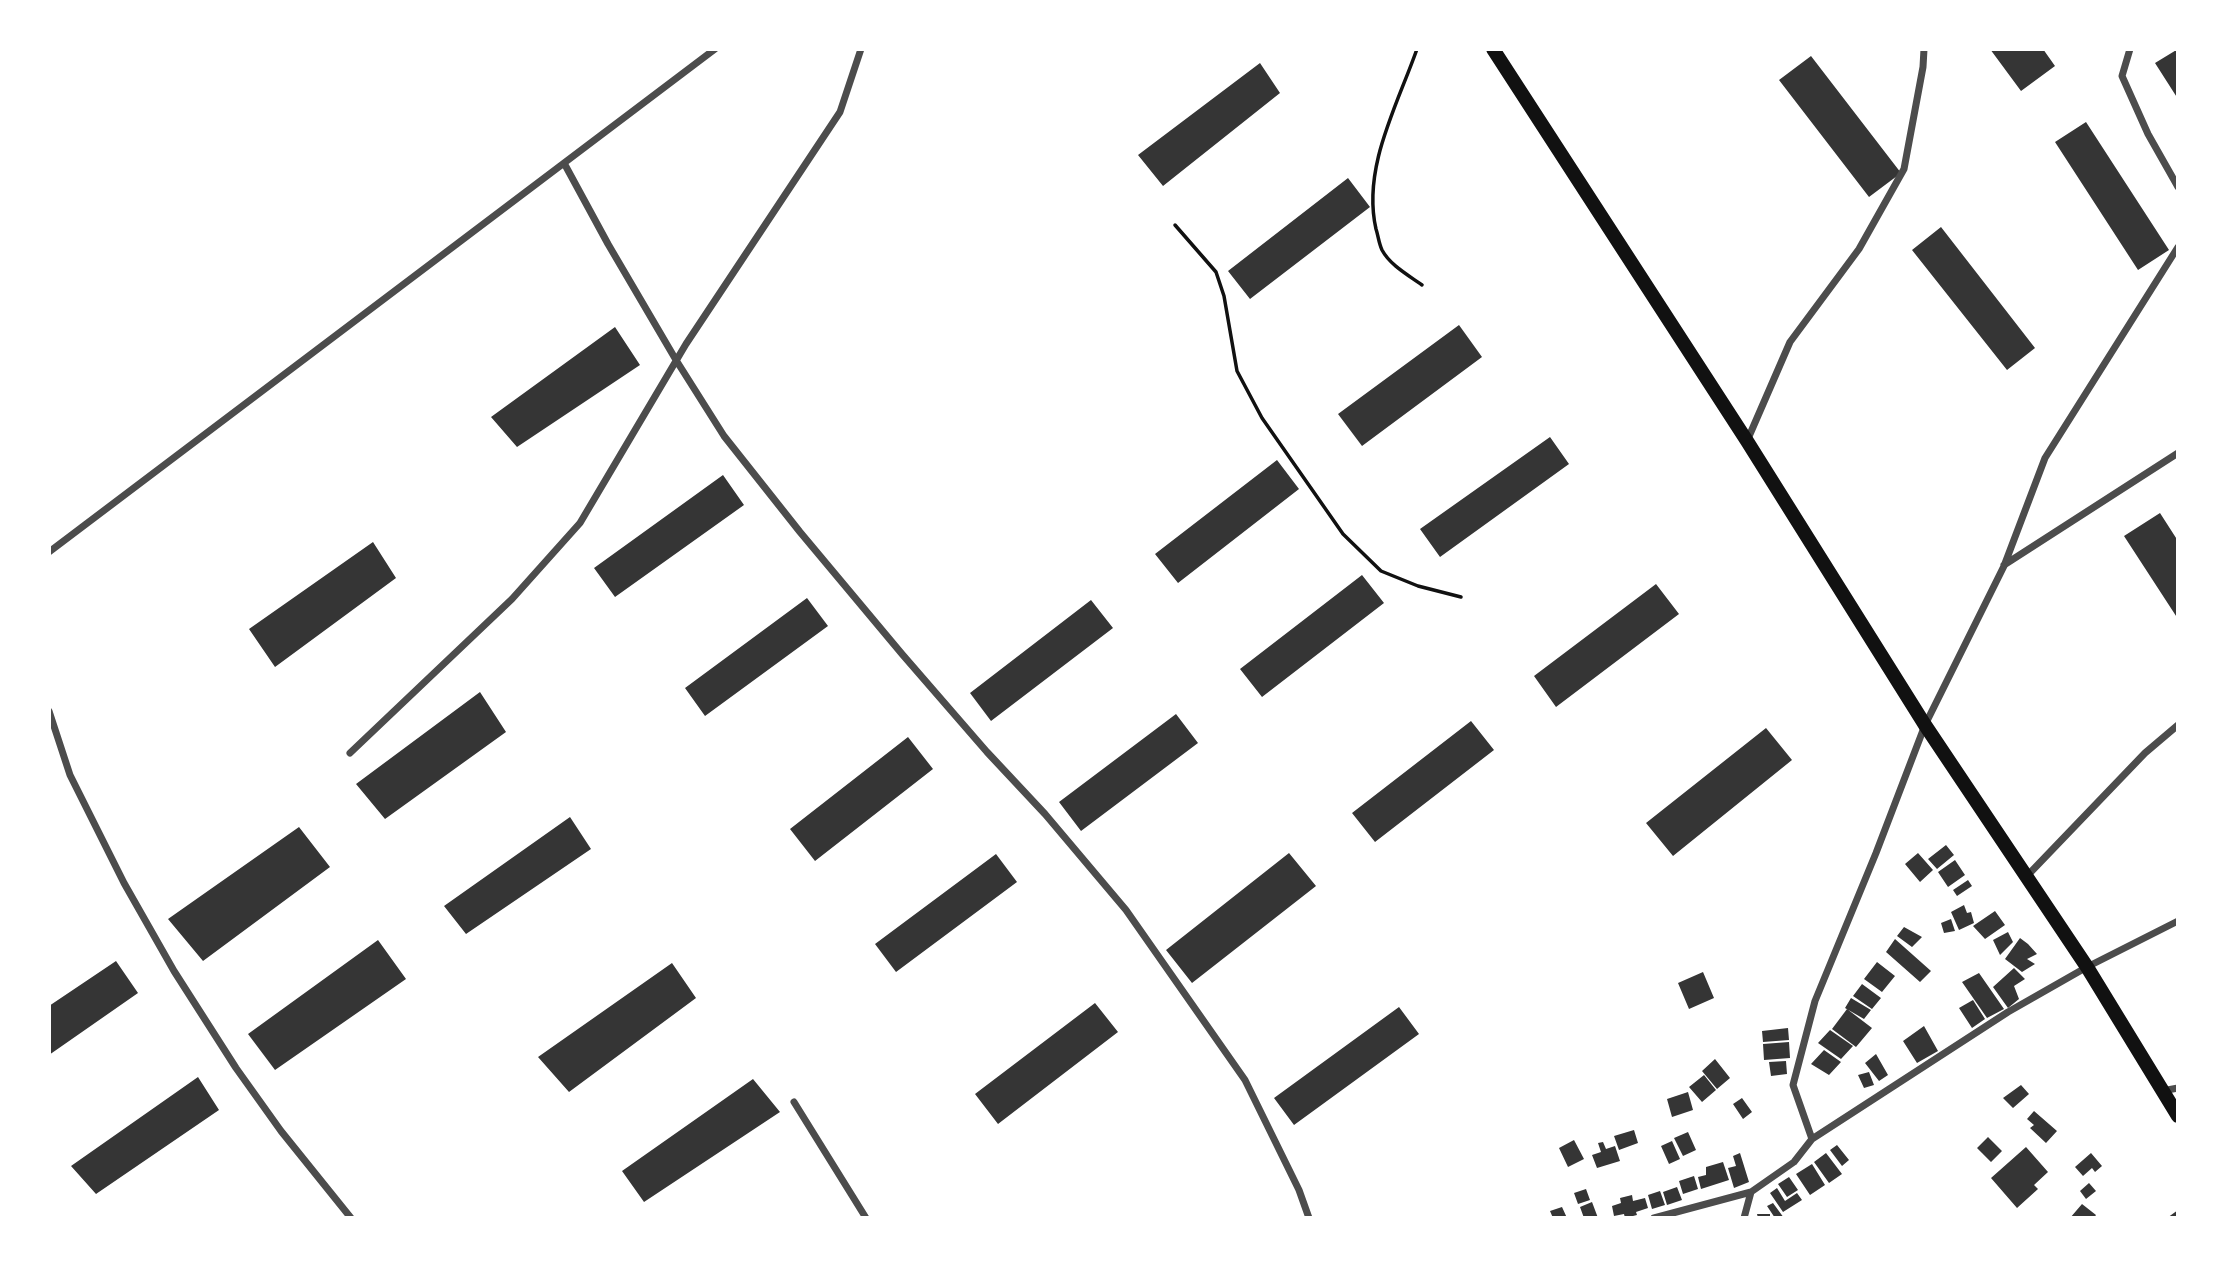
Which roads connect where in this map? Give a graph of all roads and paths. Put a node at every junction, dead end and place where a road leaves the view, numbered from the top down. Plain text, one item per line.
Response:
1 (715, 49) edge
2 (861, 49) edge
3 (1417, 49) edge
4 (1493, 49) edge
5 (1924, 49) edge
6 (2130, 49) edge
7 (564, 163) junction
8 (2178, 187) edge
9 (1175, 225) dead end
10 (2178, 247) edge
11 (1422, 285) dead end
12 (676, 360) junction
13 (1747, 441) junction
14 (2178, 453) edge
15 (49, 552) edge
16 (2004, 566) junction
17 (1461, 597) dead end
18 (49, 711) edge
19 (1925, 725) junction
20 (2178, 725) edge
21 (350, 753) dead end
22 (2027, 876) junction
23 (2178, 921) edge
24 (2087, 967) junction
25 (2178, 1088) edge
26 (2162, 1091) junction
27 (794, 1102) dead end
28 (2178, 1116) edge
29 (1812, 1139) junction
30 (1751, 1192) junction
31 (351, 1218) edge
32 (866, 1218) edge
33 (1309, 1218) edge
34 (1654, 1218) edge
35 (1744, 1218) edge

1 - 7 street
2 - 12 street
3 - 11 path
4 - 13 main road
5 - 13 street
6 - 8 street
7 - 12 street
7 - 15 street
9 - 17 path
10 - 16 street
12 - 21 street
12 - 33 street
13 - 19 main road
14 - 16 street
16 - 19 street
18 - 31 street
19 - 22 main road
19 - 29 street
20 - 22 street
22 - 24 main road
23 - 24 street
24 - 26 main road
24 - 29 street
25 - 26 street
26 - 28 main road
27 - 32 street
29 - 30 street
30 - 34 street
30 - 35 street

